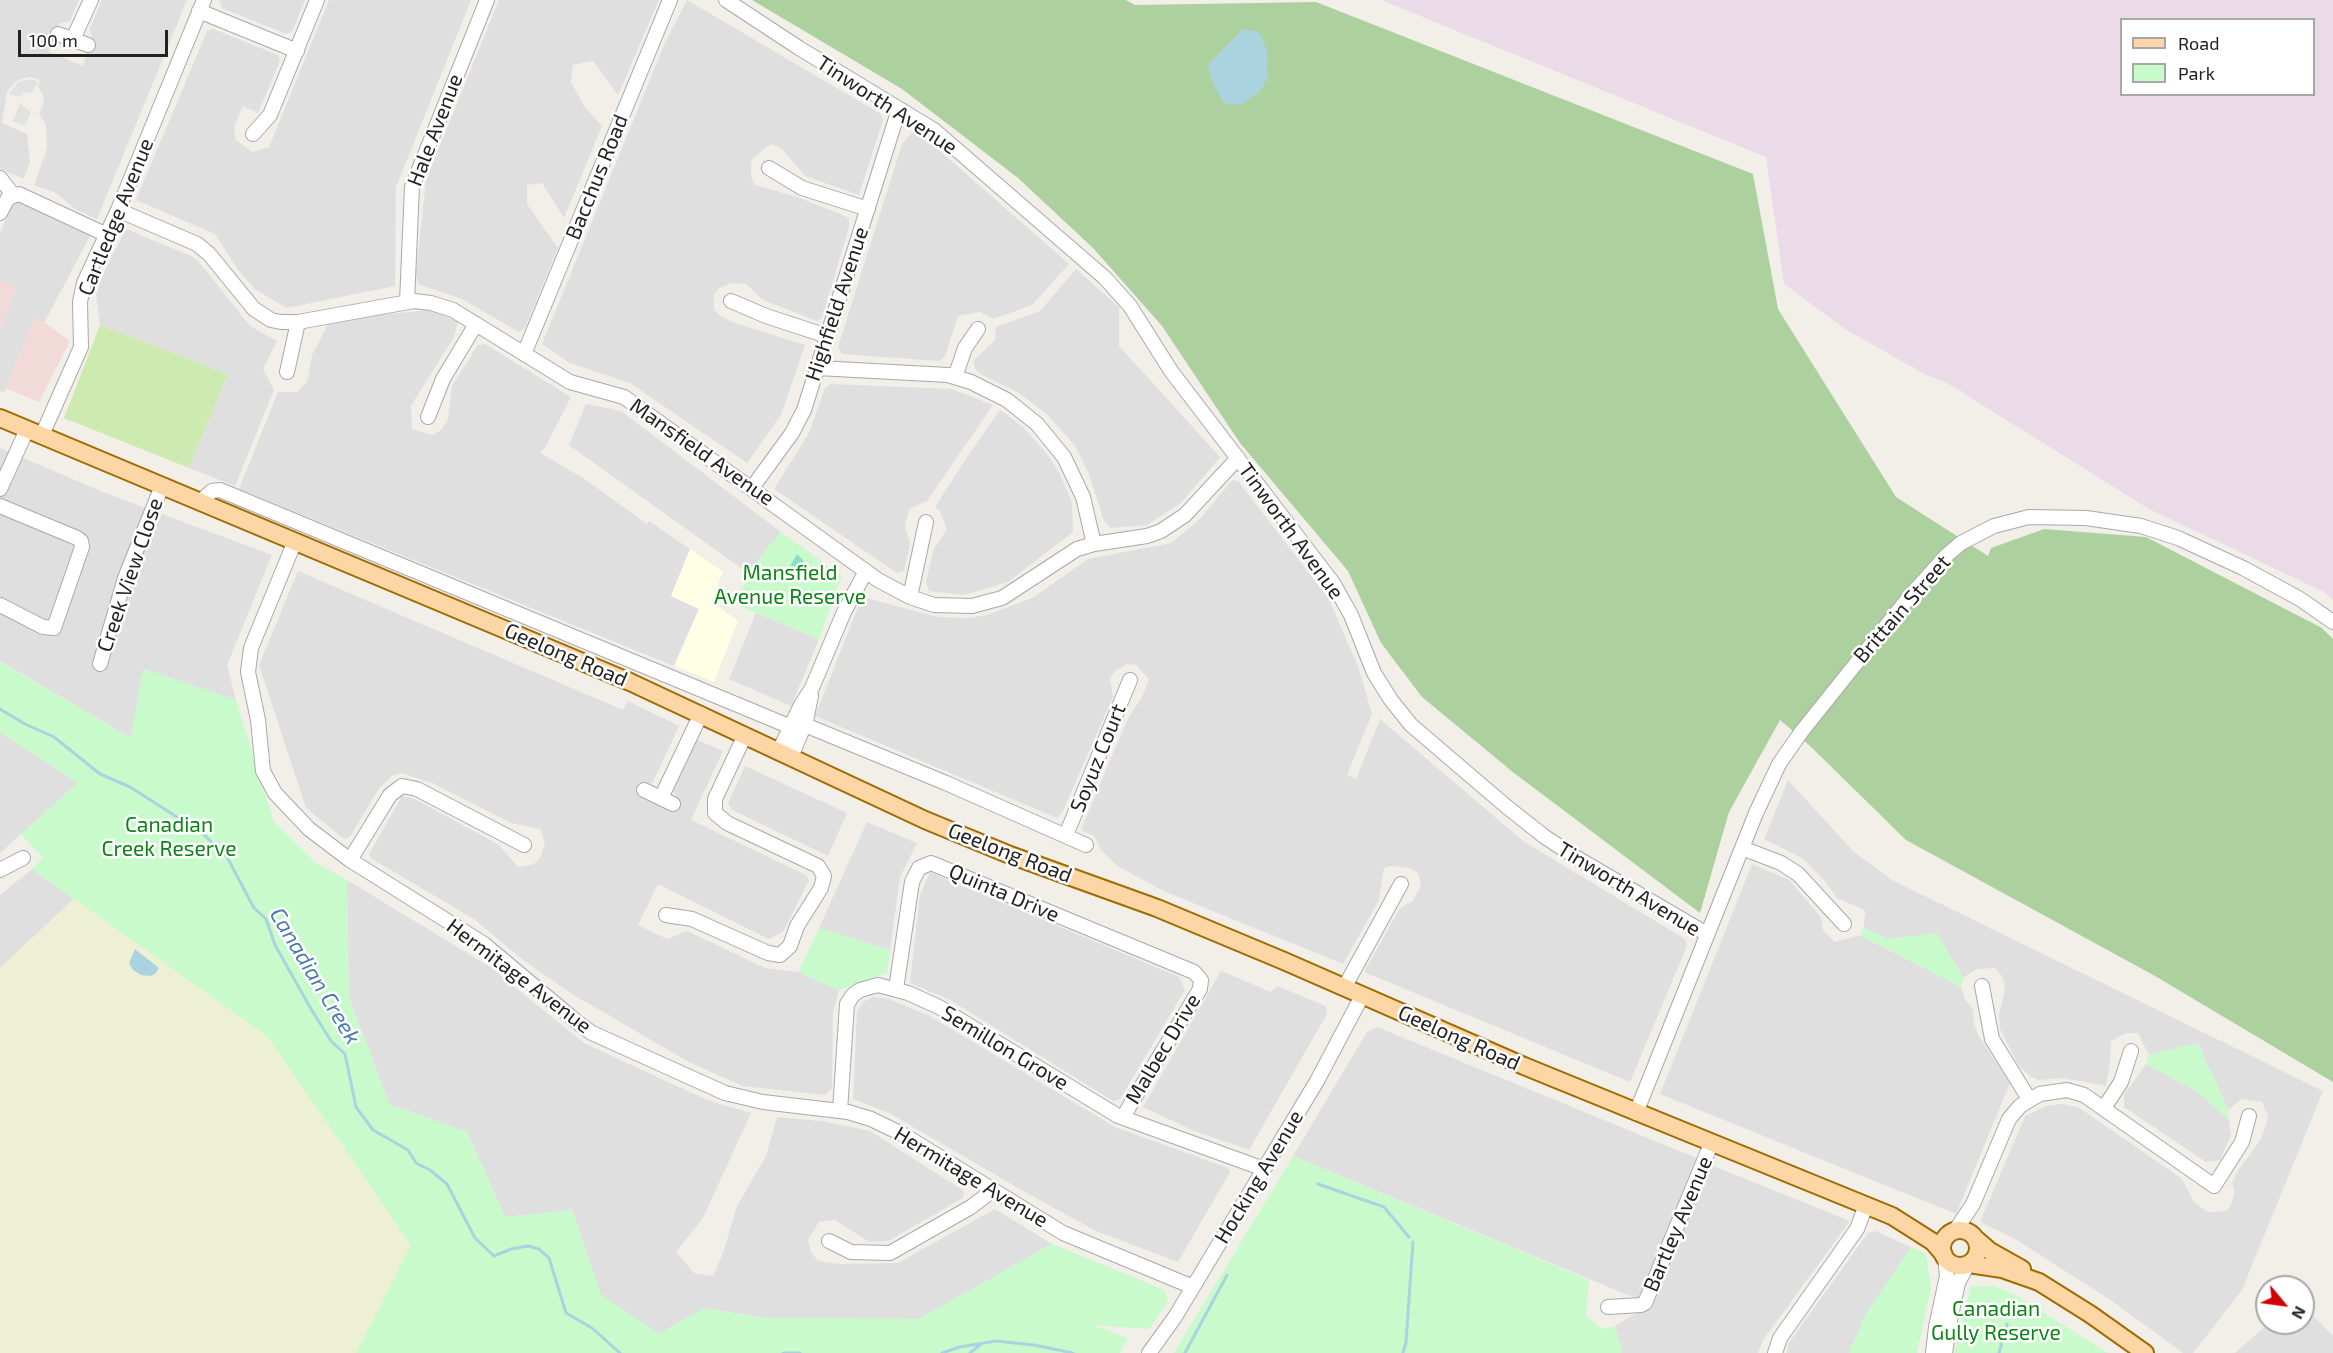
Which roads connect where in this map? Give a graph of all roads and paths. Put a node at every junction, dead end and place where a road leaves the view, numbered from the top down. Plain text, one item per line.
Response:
1 (91, 0) edge
2 (317, 0) edge
3 (488, 0) edge
4 (670, 0) edge
5 (726, 0) edge
6 (201, 6) edge
7 (58, 34) dead end
8 (73, 39) junction
9 (88, 45) dead end
10 (297, 51) junction
11 (899, 109) junction
12 (253, 134) dead end
13 (769, 168) dead end
14 (0, 178) edge
15 (13, 195) junction
16 (868, 209) junction
17 (118, 210) junction
18 (0, 213) edge
19 (107, 235) junction
20 (730, 301) dead end
21 (407, 302) junction
22 (298, 322) junction
23 (476, 324) junction
24 (978, 329) dead end
25 (827, 336) junction
26 (524, 354) junction
27 (818, 368) junction
28 (287, 372) dead end
29 (955, 377) junction
30 (428, 417) dead end
31 (0, 418) edge
32 (0, 427) edge
33 (33, 436) junction
34 (1238, 458) junction
35 (162, 486) junction
36 (752, 488) junction
37 (0, 489) edge
38 (244, 500) junction
39 (200, 502) junction
40 (0, 506) edge
41 (221, 510) junction
42 (927, 522) dead end
43 (295, 541) junction
44 (1094, 544) junction
45 (862, 568) junction
46 (910, 597) junction
47 (0, 606) edge
48 (2333, 622) edge
49 (100, 664) dead end
50 (1130, 680) dead end
51 (701, 714) junction
52 (798, 726) junction
53 (744, 735) junction
54 (785, 754) junction
55 (644, 790) dead end
56 (1066, 836) junction
57 (1086, 844) dead end
58 (524, 845) dead end
59 (1742, 848) junction
60 (23, 858) dead end
61 (350, 860) junction
62 (0, 870) edge
63 (1401, 884) dead end
64 (666, 915) dead end
65 (1844, 924) dead end
66 (1707, 934) junction
67 (1200, 979) joint
68 (1982, 986) dead end
69 (1344, 988) junction
70 (896, 989) junction
71 (1362, 996) junction
72 (2132, 1051) dead end
73 (2030, 1099) junction
74 (2104, 1108) junction
75 (840, 1110) junction
76 (1636, 1113) junction
77 (2249, 1116) dead end
78 (1123, 1118) junction
79 (1711, 1144) junction
80 (1264, 1169) junction
81 (992, 1191) junction
82 (1974, 1201) junction
83 (1866, 1205) junction
84 (1892, 1216) junction
85 (1955, 1231) junction
86 (1975, 1237) junction
87 (829, 1241) dead end
88 (1944, 1256) junction
89 (1968, 1264) junction
90 (2039, 1282) junction
91 (1193, 1287) junction
92 (1608, 1308) dead end
93 (1149, 1353) edge
94 (1775, 1353) edge
95 (1933, 1353) edge
96 (1946, 1353) edge
97 (2145, 1353) edge

1 - 8 street
2 - 10 street
3 - 21 street, Hale Avenue
4 - 26 street, Bacchus Road
5 - 11 street, Tinworth Avenue
6 - 10 street
6 - 17 street, Cartledge Avenue
7 - 8 street
8 - 9 street
10 - 12 street
11 - 16 street, Highfield Avenue
11 - 34 street, Tinworth Avenue
13 - 16 street
14 - 15 street
15 - 18 street
15 - 19 street
16 - 25 street, Highfield Avenue
17 - 19 street, Cartledge Avenue
17 - 22 street, Mansfield Avenue
19 - 33 street, Cartledge Avenue
20 - 25 street
21 - 22 street, Mansfield Avenue
21 - 23 street, Mansfield Avenue
22 - 28 street
23 - 26 street, Mansfield Avenue
23 - 30 street
24 - 29 street
25 - 27 street, Highfield Avenue
26 - 36 street, Mansfield Avenue
27 - 29 street
27 - 36 street, Highfield Avenue
29 - 44 street
31 - 33 main road, Geelong Road
32 - 33 main road, Geelong Road
33 - 35 main road, Geelong Road
33 - 37 street, Cartledge Avenue
34 - 44 street, Mansfield Avenue
34 - 66 street, Tinworth Avenue
35 - 39 main road, Geelong Road
35 - 49 street, Creek View Close
36 - 45 street, Mansfield Avenue
38 - 39 street, Geelong Road
38 - 41 street
38 - 52 street, Geelong Road
39 - 41 main road, Geelong Road
40 - 47 street
41 - 43 main road, Geelong Road
42 - 46 street
43 - 51 main road, Geelong Road
43 - 61 street, Hermitage Avenue
44 - 46 street, Mansfield Avenue
45 - 46 street, Mansfield Avenue
45 - 52 street
48 - 59 street, Brittain Street
50 - 56 street, Soyuz Court
51 - 53 main road, Geelong Road
51 - 55 street
52 - 54 street
52 - 56 street, Geelong Road
53 - 54 main road, Geelong Road
53 - 64 street
54 - 69 main road, Geelong Road
56 - 57 street, Geelong Road
58 - 61 street
59 - 65 street
59 - 66 street, Brittain Street
60 - 62 street
61 - 75 street, Hermitage Avenue
63 - 69 street
66 - 76 street, Tinworth Avenue
67 - 70 street, Quinta Drive
67 - 78 street, Malbec Drive
68 - 73 street
69 - 71 main road, Geelong Road
70 - 75 street, Semillon Grove
70 - 78 street, Semillon Grove
71 - 76 main road, Geelong Road
71 - 80 street, Hocking Avenue
72 - 74 street
73 - 74 street
73 - 82 street
74 - 77 street
75 - 81 street, Hermitage Avenue
76 - 79 main road, Geelong Road
78 - 80 street, Semillon Grove
79 - 83 main road, Geelong Road
79 - 92 street, Bartley Avenue
80 - 91 street, Hocking Avenue
81 - 87 street
81 - 91 street, Hermitage Avenue
82 - 85 street
82 - 86 street
83 - 84 main road, Geelong Road
83 - 94 street
84 - 85 main road, Geelong Road
84 - 88 main road, Geelong Road
85 - 86 main road
85 - 88 main road
86 - 89 main road
86 - 90 main road
88 - 89 main road
88 - 95 street
89 - 90 main road
89 - 96 street
90 - 97 main road
91 - 93 street, Hocking Avenue

